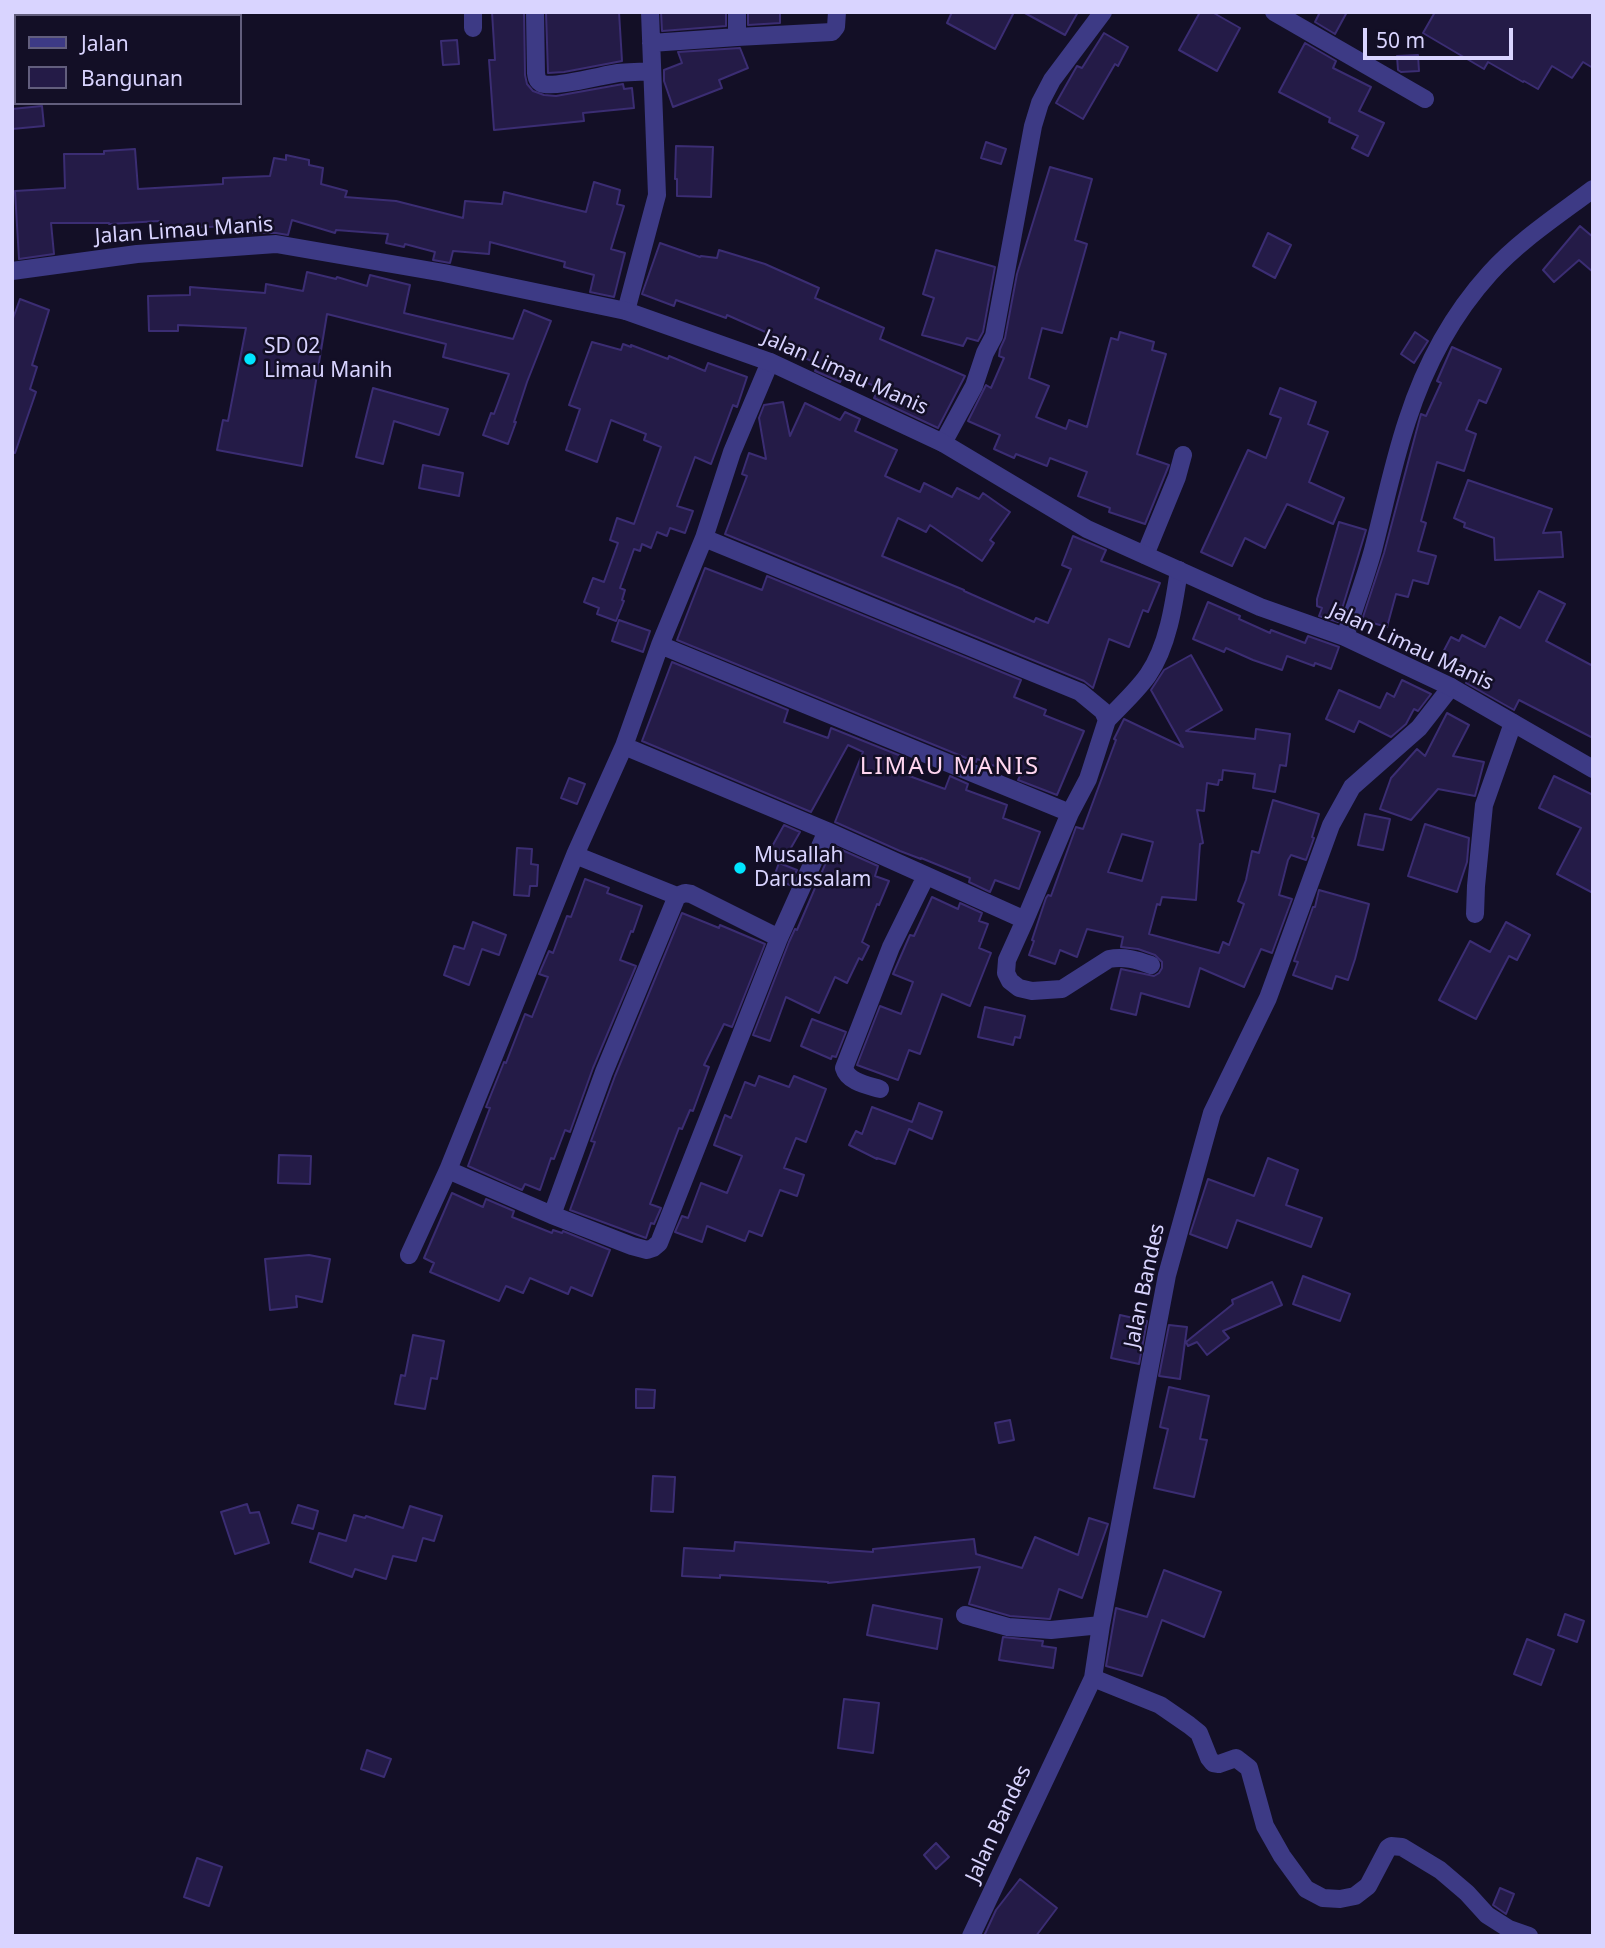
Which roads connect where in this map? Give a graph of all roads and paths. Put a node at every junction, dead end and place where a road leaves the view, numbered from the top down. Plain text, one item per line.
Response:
1 (535, 12) edge
2 (650, 12) edge
3 (737, 12) edge
4 (836, 12) edge
5 (1103, 12) edge
6 (1274, 12) edge
7 (737, 37) junction
8 (651, 43) junction
9 (651, 71) junction
10 (1425, 99) dead end
11 (1593, 189) edge
12 (12, 270) edge
13 (626, 311) junction
14 (770, 362) junction
15 (943, 443) junction
16 (1183, 456) dead end
17 (704, 538) junction
18 (1145, 555) junction
19 (1180, 570) junction
20 (1345, 637) junction
21 (660, 645) junction
22 (1451, 687) junction
23 (1107, 720) junction
24 (1513, 723) junction
25 (624, 746) junction
26 (1593, 769) edge
27 (1070, 813) junction
28 (827, 831) junction
29 (575, 855) junction
30 (926, 876) junction
31 (677, 897) junction
32 (1475, 914) dead end
33 (1025, 919) junction
34 (779, 938) junction
35 (1151, 965) dead end
36 (880, 1089) dead end
37 (448, 1170) junction
38 (552, 1215) junction
39 (409, 1255) dead end
40 (965, 1615) dead end
41 (1101, 1625) junction
42 (1093, 1678) junction
43 (971, 1936) edge
44 (1529, 1936) edge

1 - 9 street
2 - 8 street
3 - 7 street
4 - 7 street
5 - 15 street
6 - 10 street
7 - 8 street
8 - 9 street
9 - 13 street
11 - 20 street
12 - 13 street, Jalan Limau Manis
13 - 14 street, Jalan Limau Manis
14 - 15 street, Jalan Limau Manis
14 - 17 street
15 - 18 street, Jalan Limau Manis
16 - 18 street
17 - 21 street
17 - 23 street
18 - 19 street, Jalan Limau Manis
19 - 20 street, Jalan Limau Manis
19 - 23 street
20 - 22 street, Jalan Limau Manis
21 - 25 street
21 - 27 street
22 - 24 street, Jalan Limau Manis
22 - 41 street, Jalan Bandes
23 - 27 street
24 - 26 street, Jalan Limau Manis
24 - 32 street
25 - 28 street
25 - 29 street
27 - 33 street
28 - 30 street
28 - 34 street
29 - 31 street
29 - 37 street
30 - 33 street
30 - 36 street
31 - 34 street
31 - 38 street
33 - 35 street
34 - 38 street
37 - 38 street
37 - 39 street
40 - 41 street
41 - 42 street, Jalan Bandes
42 - 43 street, Jalan Bandes
42 - 44 street

